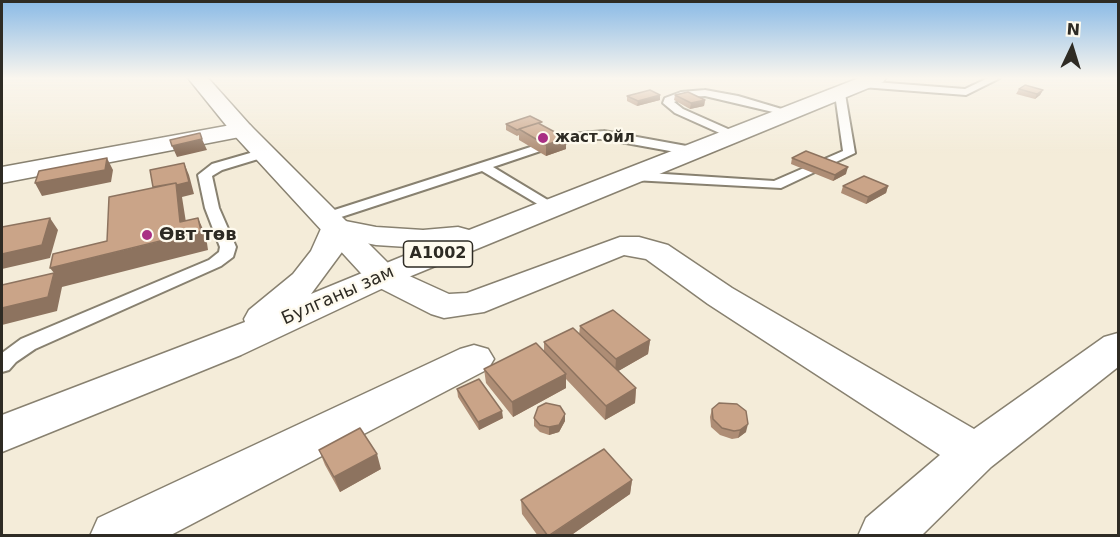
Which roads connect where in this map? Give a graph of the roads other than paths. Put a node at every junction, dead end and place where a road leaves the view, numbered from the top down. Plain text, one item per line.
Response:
1 (219, 103) edge
2 (668, 103) edge
3 (753, 103) edge
4 (815, 103) edge
5 (857, 103) edge
6 (790, 113) junction
7 (242, 130) junction
8 (733, 135) junction
9 (692, 151) junction
10 (264, 153) junction
11 (483, 166) junction
12 (2, 174) edge
13 (633, 176) junction
14 (552, 208) junction
15 (331, 223) junction
16 (382, 276) junction
17 (227, 345) junction
18 (1119, 347) edge
19 (474, 359) dead end
20 (2, 365) edge
21 (2, 434) edge
22 (975, 453) junction
23 (116, 536) edge
24 (884, 536) edge

1 - 7 main road
2 - 8 lane
3 - 6 lane
4 - 6 main road, Булганы зам / A1002
5 - 13 lane
6 - 8 main road, Булганы зам / A1002
7 - 10 main road
7 - 12 main road
8 - 9 main road, Булганы зам / A1002
9 - 11 lane
9 - 13 main road, Булганы зам / A1002
10 - 15 main road
10 - 20 lane
11 - 14 lane
11 - 15 lane
13 - 14 main road, Булганы зам / A1002
14 - 15 main road
14 - 16 main road, Булганы зам / A1002
15 - 16 main road
15 - 17 main road
16 - 17 main road, Булганы зам / A1002
16 - 22 main road
17 - 21 main road, Булганы зам / A1002
18 - 22 main road
19 - 23 main road
22 - 24 main road

